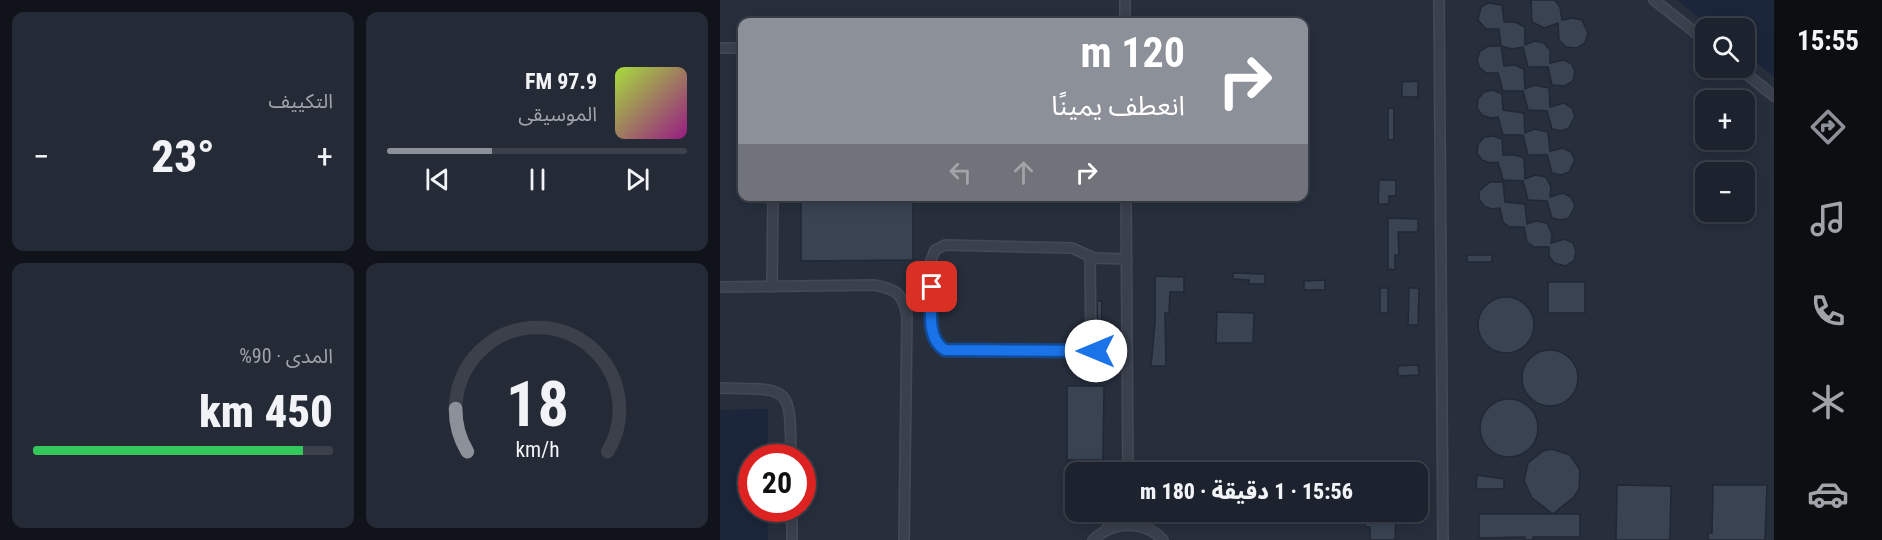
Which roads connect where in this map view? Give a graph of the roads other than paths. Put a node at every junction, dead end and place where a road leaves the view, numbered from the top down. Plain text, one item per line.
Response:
1 (1125, 0) edge
2 (1439, 0) edge
3 (1654, 0) edge
4 (1125, 18) edge
5 (1695, 32) edge
6 (720, 48) edge
7 (738, 48) edge
8 (1752, 78) edge
9 (1774, 96) edge
10 (773, 201) edge
11 (1126, 201) edge
12 (1090, 256) junction
13 (1127, 260) junction
14 (720, 287) edge
15 (772, 287) junction
16 (1091, 351) junction
17 (1127, 351) junction
18 (720, 388) edge
19 (791, 444) edge
20 (1128, 462) edge
21 (792, 522) edge
22 (1112, 522) edge
23 (1143, 522) edge
24 (1151, 531) junction
25 (1103, 532) junction
26 (792, 540) edge
27 (904, 540) edge
28 (1093, 540) edge
29 (1163, 540) edge
30 (1443, 540) edge

1 - 4 street
2 - 30 street
3 - 5 street
6 - 7 street
8 - 9 street
10 - 15 street
11 - 13 street
12 - 13 street
12 - 16 street
12 - 16 street
13 - 17 street
14 - 15 street
15 - 27 street
16 - 17 street
17 - 20 street
18 - 19 street
21 - 26 street
22 - 25 street
23 - 24 street
24 - 25 street
24 - 29 street
25 - 28 street

